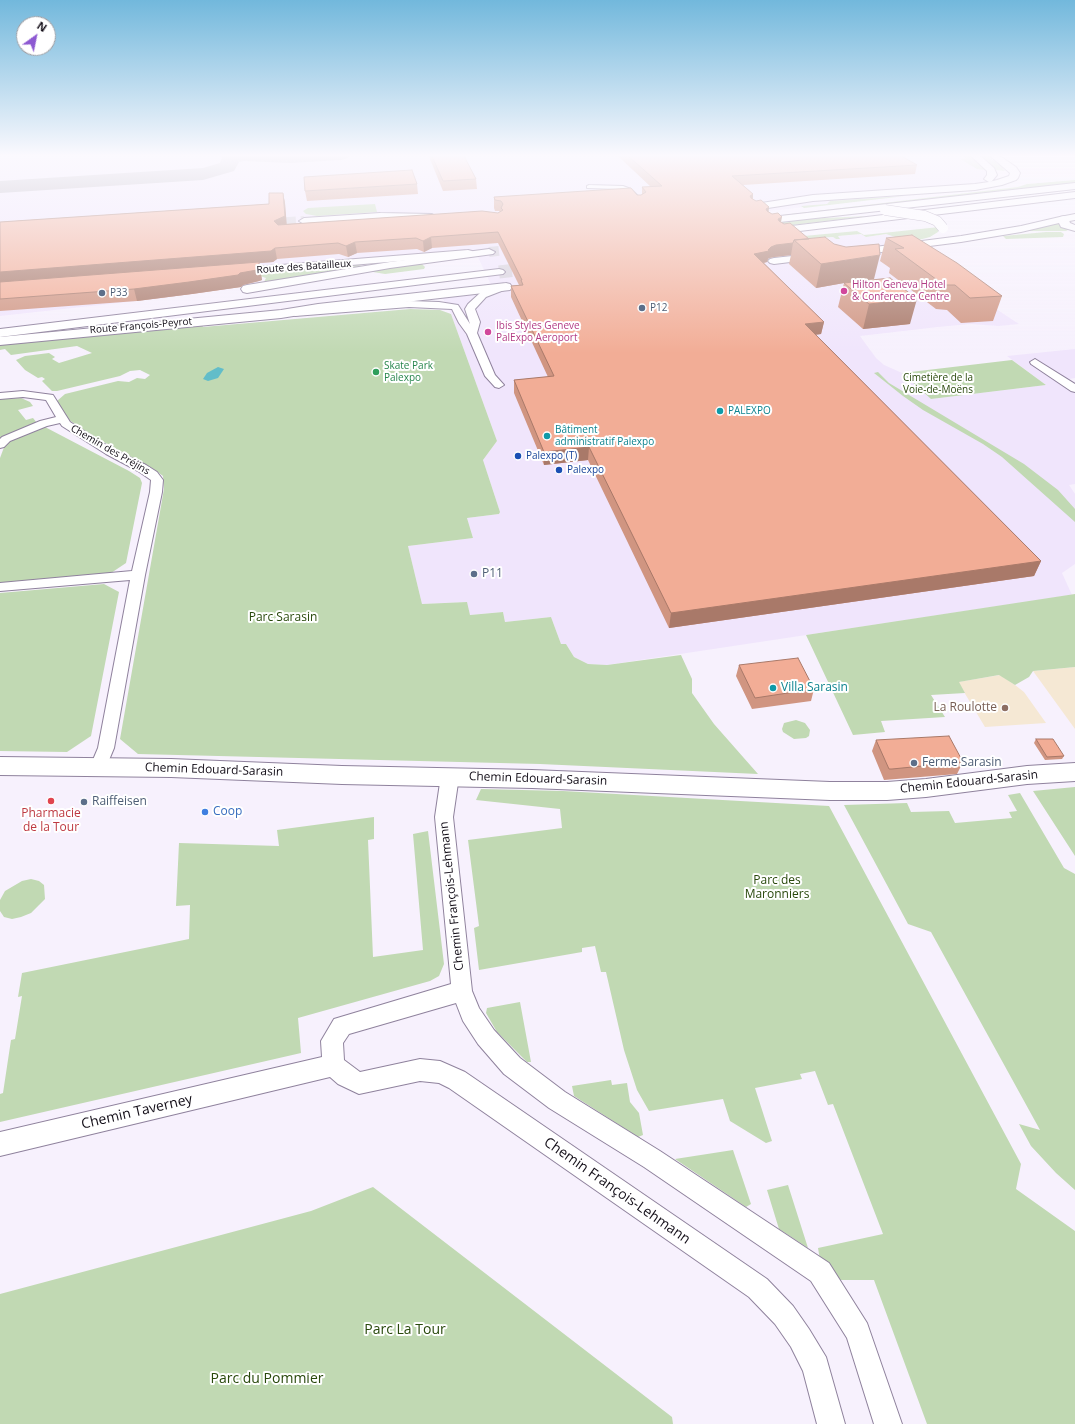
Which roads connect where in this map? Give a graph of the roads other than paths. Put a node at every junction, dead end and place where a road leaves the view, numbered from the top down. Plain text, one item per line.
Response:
1 (341, 220) edge
2 (874, 220) edge
3 (900, 220) edge
4 (936, 220) edge
5 (1058, 220) edge
6 (1064, 220) edge
7 (302, 225) tunnel mouth
8 (1075, 228) edge
9 (1075, 233) edge
10 (961, 239) junction
11 (897, 246) junction
12 (840, 254) edge
13 (827, 255) edge
14 (424, 260) junction
15 (774, 261) edge
16 (359, 263) junction
17 (494, 263) junction
18 (222, 273) edge
19 (504, 288) joint
20 (232, 291) edge
21 (189, 298) edge
22 (87, 312) junction
23 (281, 314) junction
24 (0, 322) edge
25 (472, 332) junction
26 (0, 333) edge
27 (0, 340) edge
28 (1035, 362) dead end
29 (499, 385) dead end
30 (1075, 389) edge
31 (0, 396) edge
32 (62, 419) junction
33 (0, 444) edge
34 (138, 575) junction
35 (0, 587) edge
36 (0, 766) edge
37 (98, 767) junction
38 (1075, 772) edge
39 (450, 776) junction
40 (462, 991) junction
41 (333, 1065) junction
42 (0, 1144) edge
43 (831, 1424) edge
44 (888, 1424) edge

1 - 7 main road
2 - 3 main road
4 - 11 main road, bridge
5 - 10 main road
6 - 8 main road
9 - 10 main road
10 - 11 main road
11 - 12 main road
13 - 15 main road
14 - 16 main road
14 - 17 main road
14 - 20 main road
16 - 17 main road, Route des Batailleux
16 - 18 main road, Route des Batailleux
17 - 22 main road
17 - 26 main road
19 - 23 main road, Route François-Peyrot
19 - 25 street, Route François-Peyrot
21 - 22 main road
22 - 24 main road
23 - 25 street, Route François-Peyrot
23 - 27 main road, Route François-Peyrot
25 - 29 street, Route François-Peyrot
28 - 30 street
31 - 32 street, Chemin des Préjins
32 - 33 street, Chemin des Préjins
32 - 34 street, Chemin des Préjins
34 - 35 street
34 - 37 street, Chemin des Préjins
36 - 37 main road, Chemin Edouard-Sarasin
37 - 39 main road, Chemin Edouard-Sarasin
38 - 39 main road, Chemin Edouard-Sarasin
39 - 40 street, Chemin François-Lehmann
40 - 41 street
40 - 44 street, Chemin François-Lehmann
41 - 42 street, Chemin Taverney
41 - 43 street, Chemin François-Lehmann

